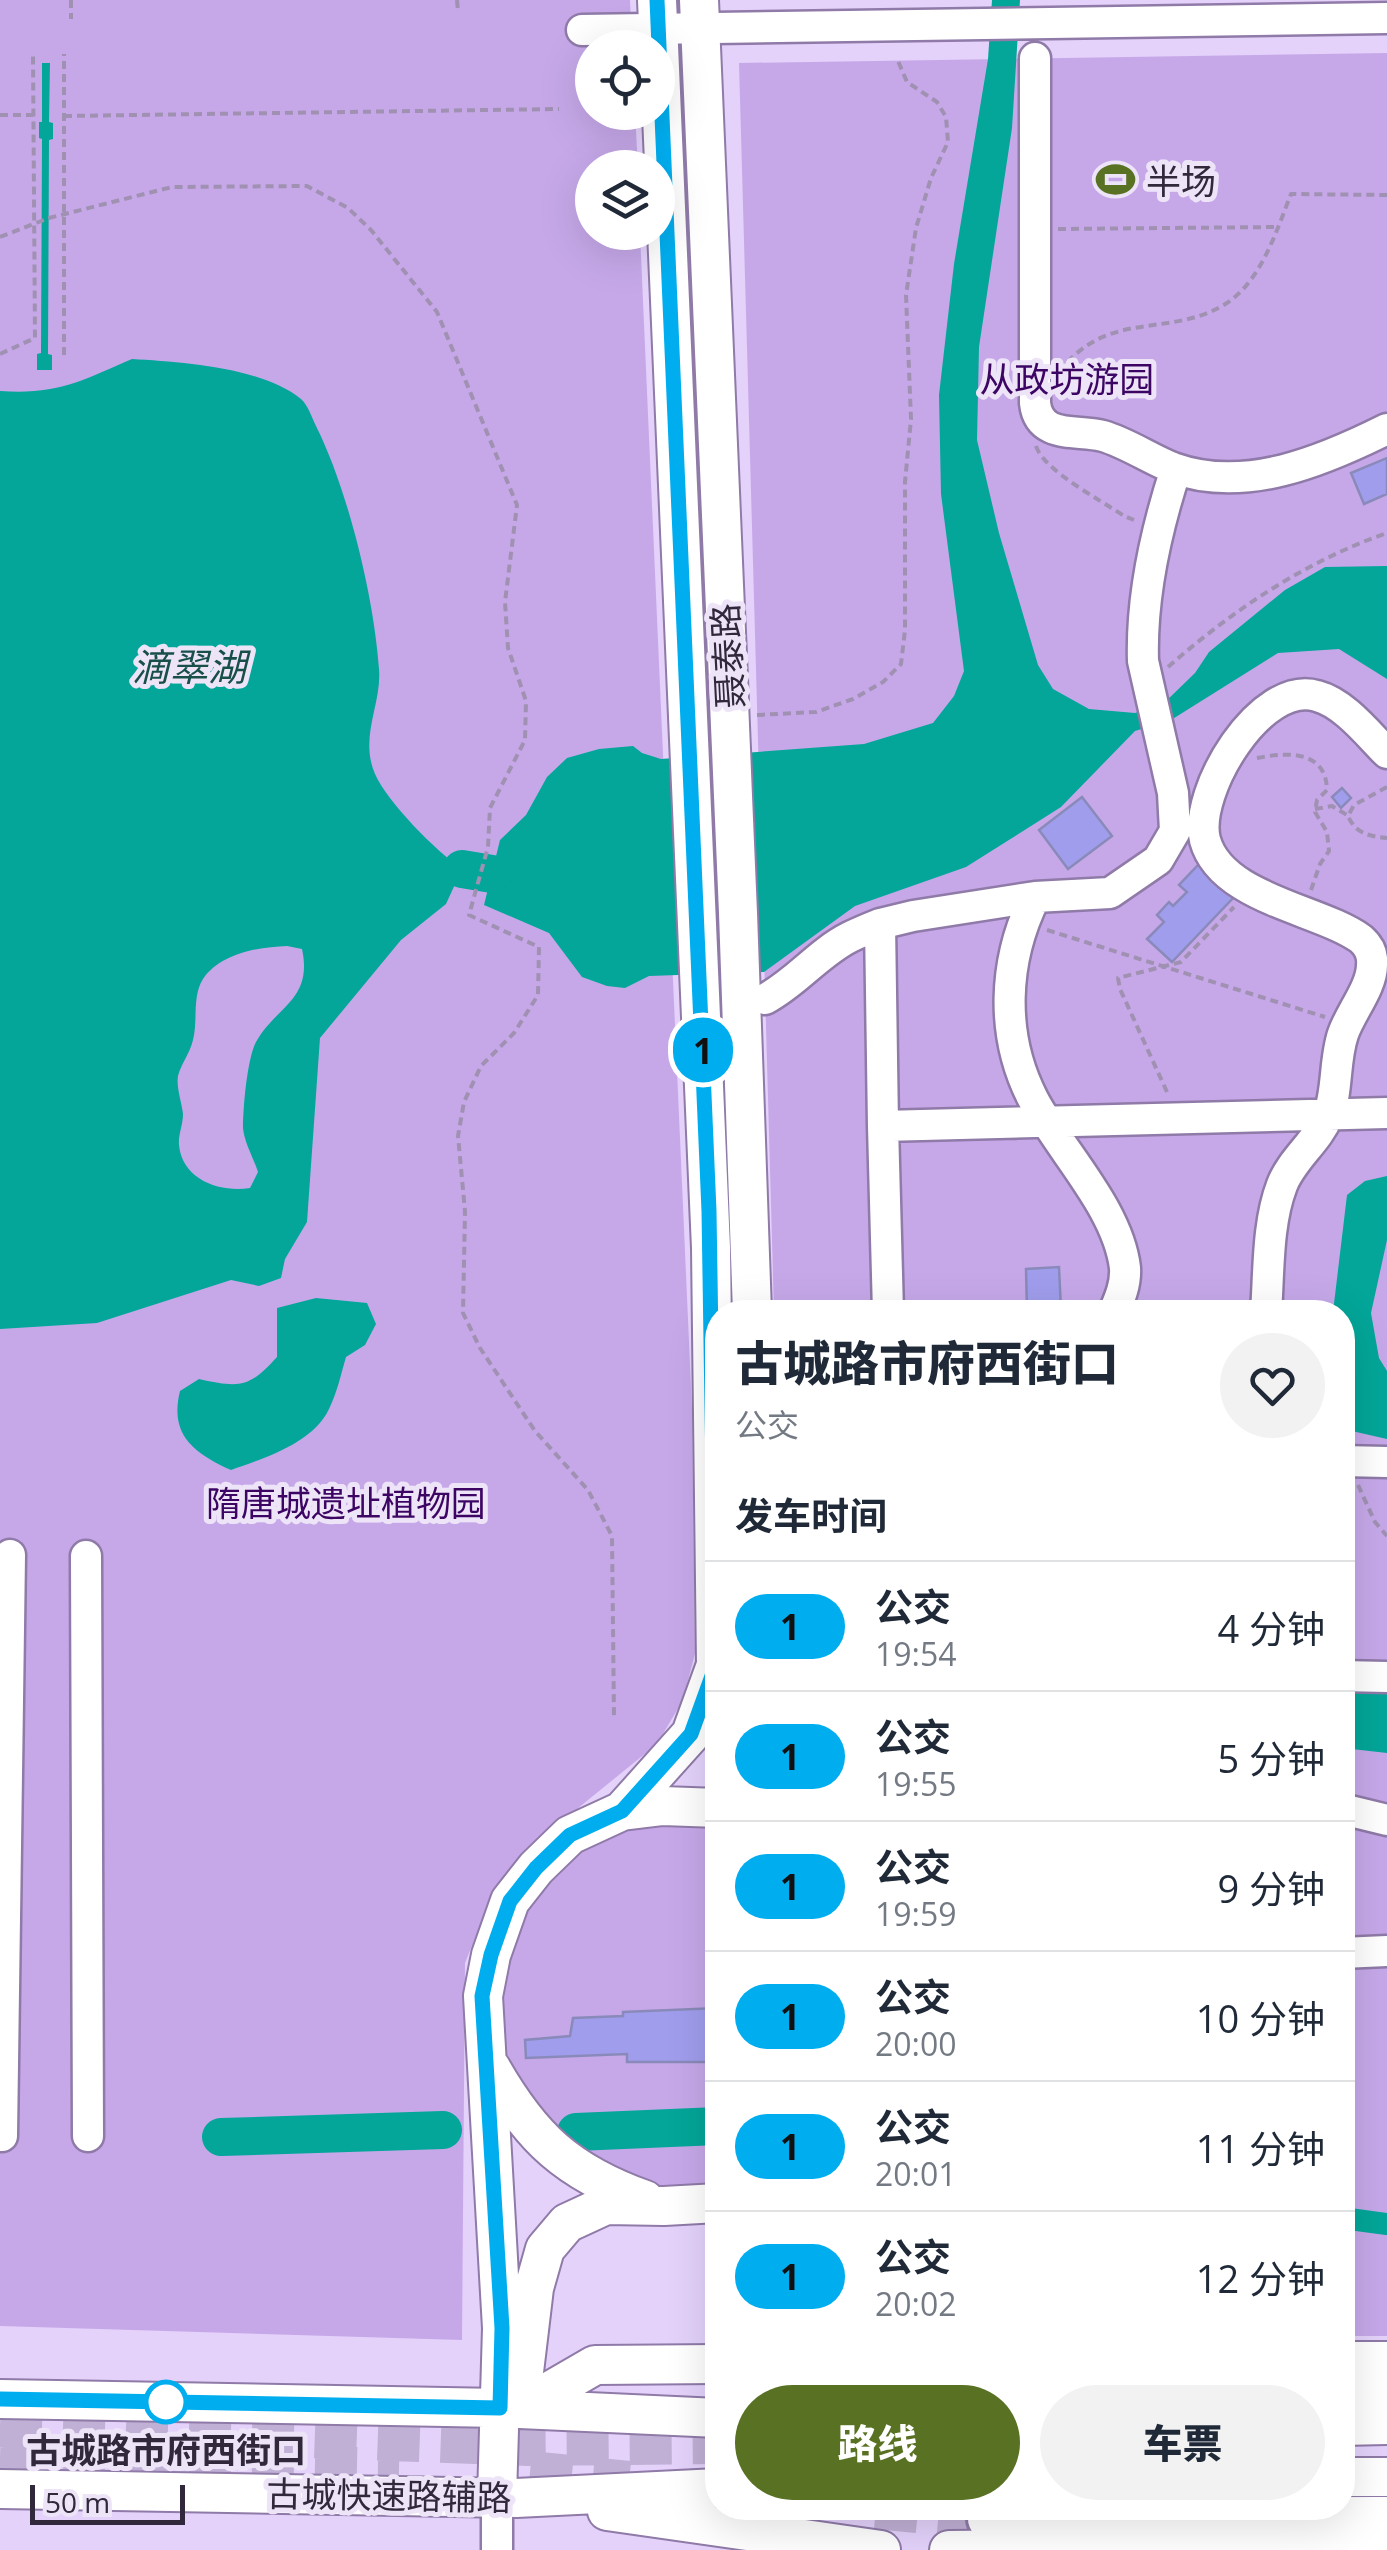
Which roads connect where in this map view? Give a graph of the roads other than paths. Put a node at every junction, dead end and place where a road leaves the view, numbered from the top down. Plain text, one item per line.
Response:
1 (700, 13) edge
2 (658, 14) edge
3 (1387, 18) edge
4 (582, 30) dead end
5 (1034, 58) dead end
6 (1387, 429) edge
7 (1176, 469) junction
8 (1387, 753) edge
9 (1168, 843) junction
10 (1206, 844) junction
11 (1029, 910) junction
12 (880, 924) junction
13 (1379, 948) edge
14 (765, 999) dead end
15 (1330, 1113) junction
16 (1387, 1113) edge
17 (1047, 1121) junction
18 (883, 1126) junction
19 (711, 1300) edge
20 (752, 1300) edge
21 (888, 1300) edge
22 (1119, 1300) edge
23 (1267, 1300) edge
24 (1355, 1461) edge
25 (1387, 1462) edge
26 (10, 1555) dead end
27 (86, 1556) dead end
28 (1355, 1676) edge
29 (1387, 1677) edge
30 (705, 1695) edge
31 (705, 1808) edge
32 (622, 1811) junction
33 (1355, 1812) edge
34 (1387, 1820) edge
35 (1387, 1952) edge
36 (1355, 1953) edge
37 (487, 2061) junction
38 (2, 2136) edge
39 (88, 2136) dead end
40 (705, 2204) edge
41 (664, 2206) junction
42 (1355, 2361) edge
43 (1387, 2361) edge
44 (705, 2364) edge
45 (1387, 2391) edge
46 (1355, 2392) edge
47 (0, 2399) edge
48 (510, 2409) junction
49 (705, 2417) edge
50 (1387, 2425) edge
51 (1355, 2426) edge
52 (1355, 2477) edge
53 (1387, 2477) edge
54 (0, 2489) edge
55 (705, 2489) edge
56 (506, 2497) junction
57 (1355, 2518) edge
58 (1387, 2518) edge
59 (1387, 2546) edge
60 (1253, 2549) edge
61 (498, 2550) edge
62 (515, 2550) edge
63 (881, 2550) edge
64 (950, 2550) edge

1 - 2 street
1 - 3 street
1 - 20 main road, 聂泰路
2 - 4 street
2 - 19 main road, 聂泰路
5 - 7 street
6 - 7 street
7 - 9 street
8 - 10 street
9 - 10 street
9 - 11 street
10 - 13 street
11 - 12 street
11 - 17 street
12 - 14 street
12 - 18 street
13 - 15 street
15 - 16 street
15 - 17 street
15 - 23 street
17 - 18 street
17 - 22 street
18 - 21 street
24 - 25 street
26 - 38 street
27 - 39 street
28 - 29 street
30 - 32 main road, 聂泰路
31 - 32 main road
32 - 37 main road, 聂泰路
33 - 34 street
35 - 36 street
37 - 41 main road
37 - 48 main road, 聂泰路
40 - 41 main road
41 - 48 main road
42 - 43 main road
44 - 48 main road
45 - 46 highway
47 - 48 main road
48 - 49 main road
48 - 56 main road
50 - 51 main road
52 - 53 main road
54 - 56 main road, 古城快速路辅路
55 - 56 main road, 古城快速路辅路
56 - 61 street
56 - 62 street
56 - 63 main road
57 - 58 highway
59 - 60 main road
60 - 64 main road

